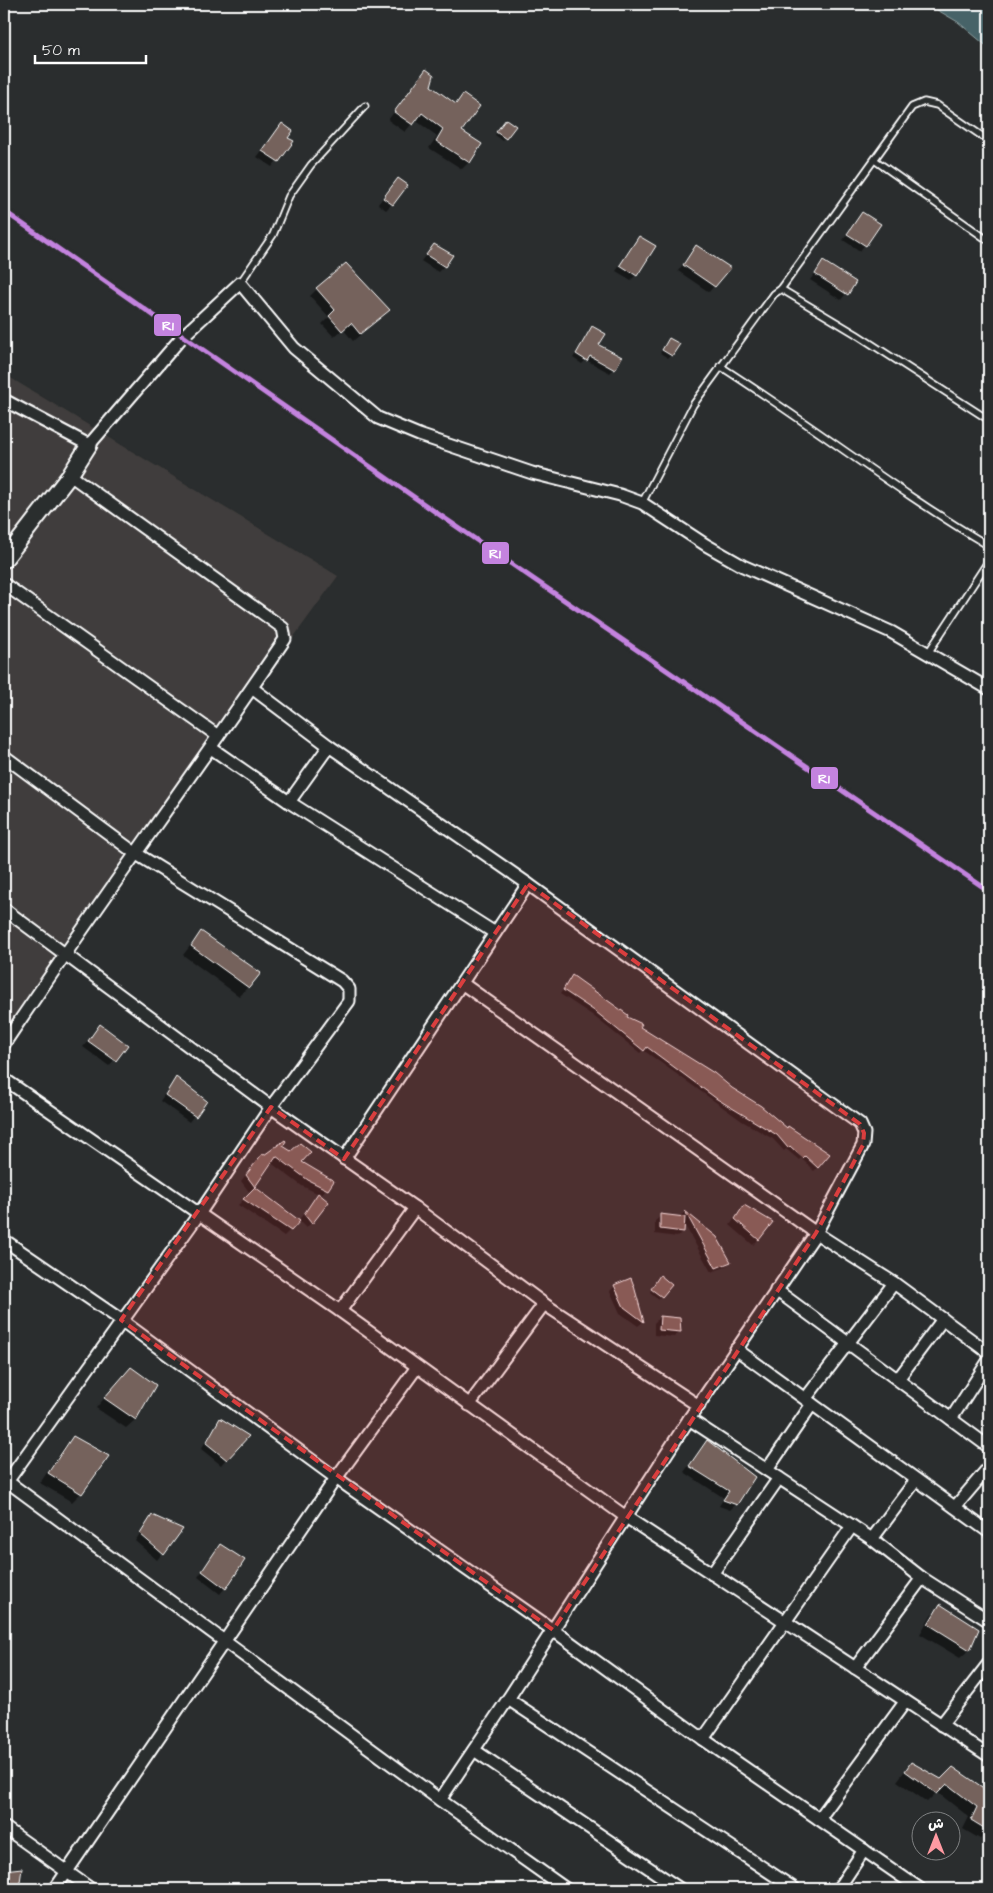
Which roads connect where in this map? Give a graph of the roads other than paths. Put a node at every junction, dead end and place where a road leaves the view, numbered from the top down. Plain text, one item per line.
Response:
1 (365, 106) dead end
2 (989, 141) edge
3 (876, 161) junction
4 (989, 241) edge
5 (240, 283) junction
6 (781, 289) junction
7 (720, 366) junction
8 (4, 400) edge
9 (989, 420) edge
10 (89, 446) junction
11 (70, 475) junction
12 (642, 503) junction
13 (989, 546) edge
14 (4, 560) edge
15 (989, 560) edge
16 (4, 584) edge
17 (928, 653) junction
18 (252, 688) junction
19 (989, 688) edge
20 (218, 736) junction
21 (329, 746) junction
22 (211, 748) junction
23 (4, 756) edge
24 (289, 802) junction
25 (135, 853) junction
26 (528, 884) junction
27 (4, 909) edge
28 (495, 933) junction
29 (65, 953) junction
30 (463, 984) junction
31 (4, 1044) edge
32 (4, 1079) edge
33 (271, 1107) junction
34 (344, 1159) junction
35 (415, 1208) junction
36 (199, 1214) junction
37 (816, 1233) junction
38 (4, 1240) edge
39 (894, 1283) junction
40 (776, 1290) junction
41 (544, 1304) junction
42 (340, 1311) junction
43 (122, 1320) junction
44 (943, 1320) junction
45 (849, 1343) junction
46 (736, 1349) junction
47 (989, 1353) edge
48 (989, 1360) edge
49 (417, 1367) junction
50 (898, 1379) junction
51 (809, 1401) junction
52 (469, 1404) junction
53 (699, 1406) junction
54 (689, 1419) junction
55 (951, 1419) junction
56 (989, 1447) edge
57 (989, 1468) edge
58 (768, 1470) junction
59 (336, 1478) junction
60 (779, 1478) junction
61 (916, 1480) junction
62 (5, 1482) edge
63 (955, 1507) junction
64 (626, 1517) junction
65 (852, 1526) junction
66 (989, 1532) edge
67 (872, 1539) junction
68 (712, 1574) junction
69 (922, 1578) junction
70 (785, 1620) junction
71 (989, 1621) edge
72 (553, 1630) junction
73 (224, 1642) junction
74 (989, 1663) edge
75 (855, 1668) junction
76 (508, 1699) junction
77 (905, 1702) junction
78 (941, 1725) junction
79 (703, 1739) junction
80 (474, 1750) junction
81 (989, 1756) edge
82 (440, 1800) junction
83 (819, 1819) junction
84 (4, 1827) edge
85 (864, 1850) junction
86 (67, 1872) junction
87 (55, 1889) edge
88 (91, 1889) edge
89 (566, 1889) edge
90 (680, 1889) edge
91 (795, 1889) edge
92 (838, 1889) edge
93 (920, 1889) edge

1 - 5 lane
2 - 3 lane
3 - 4 lane
3 - 6 lane
5 - 10 street
5 - 12 street
6 - 7 lane
6 - 9 lane
7 - 12 lane
7 - 13 lane
8 - 10 street
10 - 11 street
11 - 14 street
11 - 18 street
12 - 17 street
15 - 17 lane
16 - 20 street
17 - 19 street
18 - 20 street
18 - 21 street
20 - 22 street
21 - 24 street
21 - 26 street
22 - 24 street
22 - 25 street
23 - 25 street
24 - 28 street
25 - 29 street
25 - 33 street
26 - 28 street
26 - 37 street
27 - 29 street
28 - 30 street
29 - 31 street
29 - 33 street
30 - 34 street
30 - 37 street
32 - 36 street
33 - 34 street
33 - 36 street
34 - 35 street
35 - 41 street
35 - 42 street
36 - 42 street
36 - 43 street
37 - 39 street
37 - 40 street
38 - 43 street
39 - 44 street
39 - 45 street
40 - 45 street
40 - 46 street
41 - 52 street
41 - 53 street
42 - 49 street
43 - 59 street
43 - 62 street
44 - 47 street
44 - 50 street
45 - 50 street
45 - 51 street
46 - 51 street
46 - 53 street
48 - 55 street
49 - 52 street
49 - 59 street
50 - 55 street
51 - 58 street
51 - 61 street
52 - 64 street
53 - 54 street
54 - 58 street
54 - 64 street
55 - 56 street
57 - 63 street
58 - 60 street
59 - 72 street
59 - 73 street
60 - 65 street
60 - 68 street
61 - 63 street
61 - 67 street
62 - 73 street
63 - 66 street
64 - 68 street
64 - 72 street
65 - 67 street
65 - 70 street
67 - 69 street
68 - 70 street
69 - 71 street
69 - 75 street
70 - 75 street
70 - 79 street
72 - 76 street
72 - 79 street
73 - 82 street
73 - 86 street
74 - 78 street
75 - 77 street
76 - 80 street
76 - 91 street
77 - 78 street
77 - 83 street
78 - 81 street
79 - 83 street
80 - 82 street
80 - 90 street
82 - 89 street
83 - 85 street
84 - 86 street
85 - 92 street
85 - 93 street
86 - 87 street
86 - 88 street

